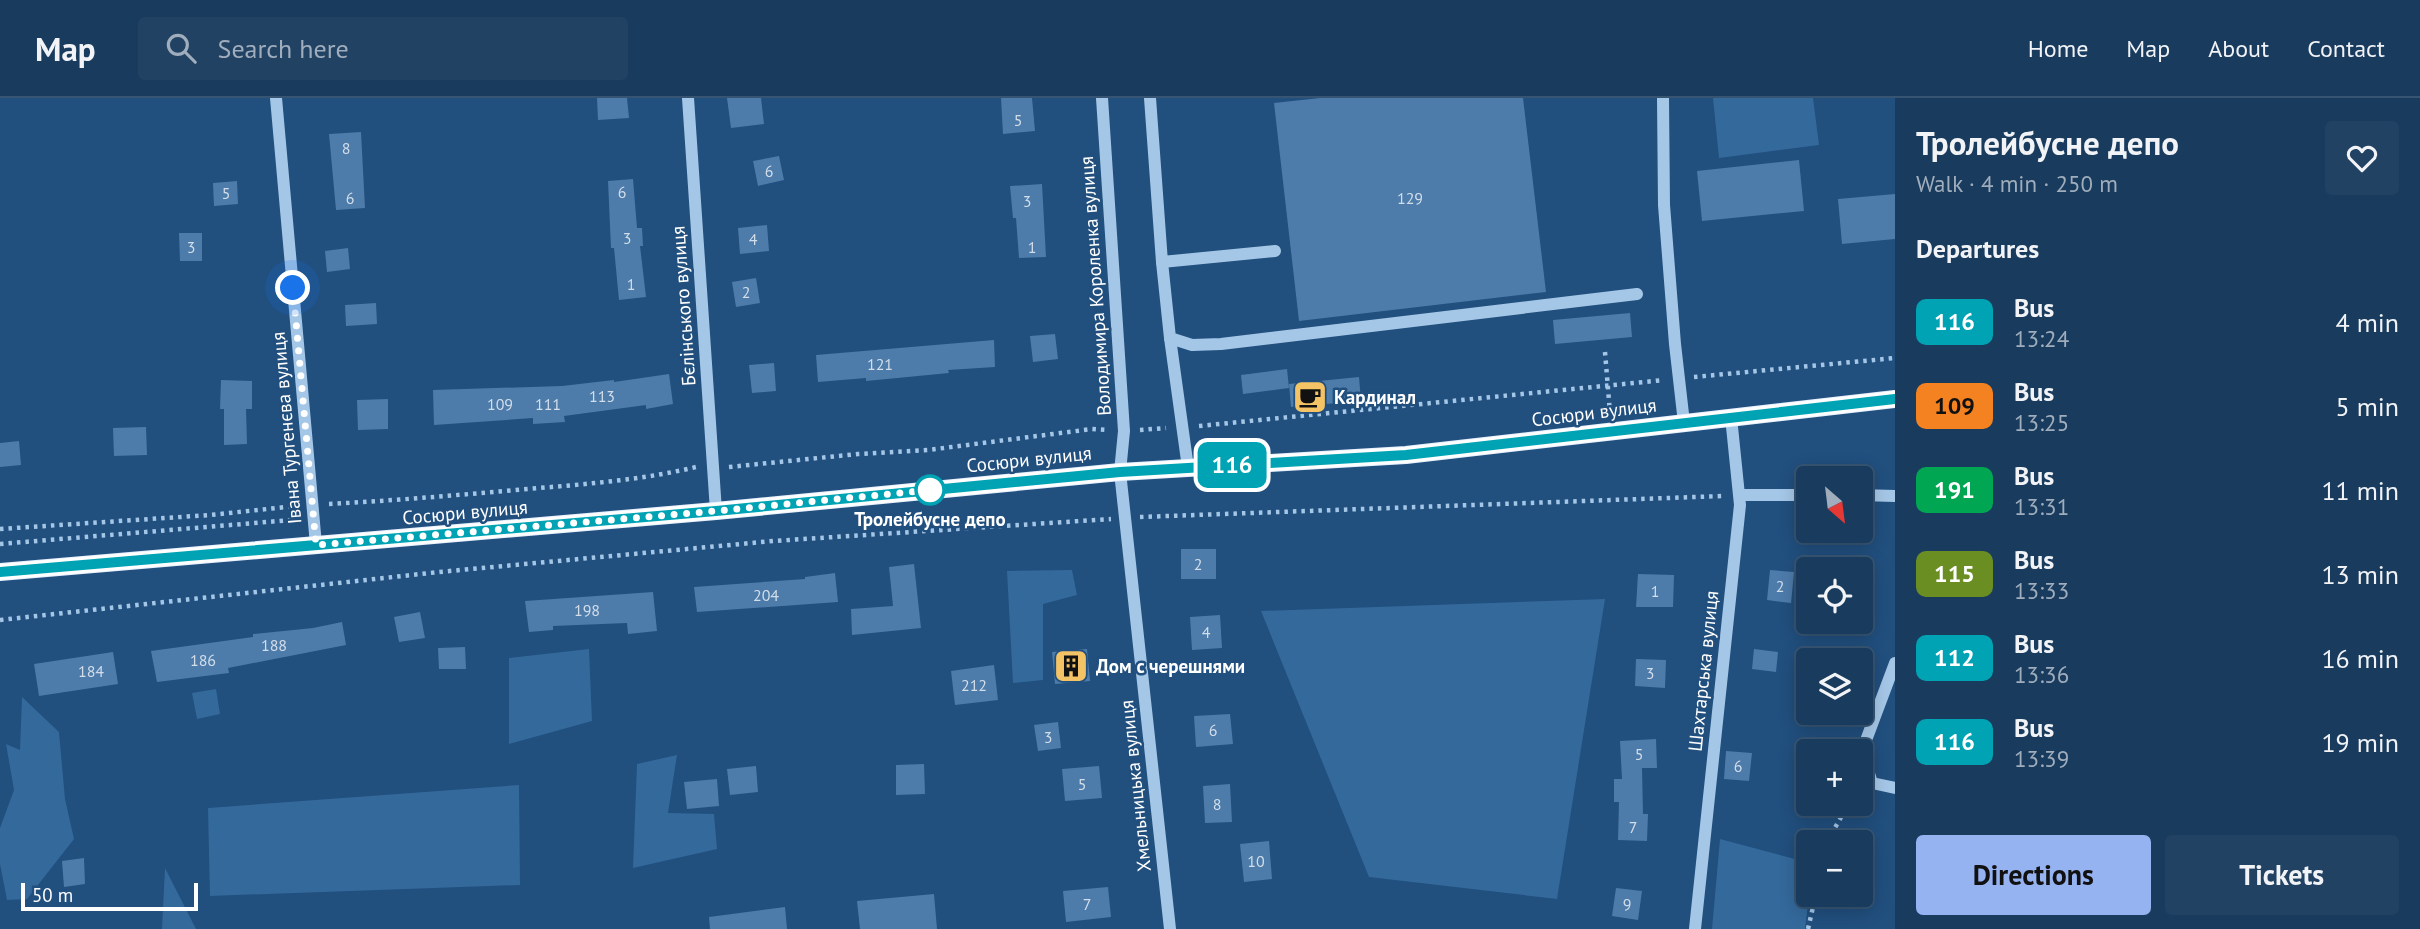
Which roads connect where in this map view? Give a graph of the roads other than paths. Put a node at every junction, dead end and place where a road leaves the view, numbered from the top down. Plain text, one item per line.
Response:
1 (276, 98) edge
2 (688, 98) edge
3 (1101, 98) edge
4 (1150, 98) edge
5 (1663, 98) edge
6 (1275, 251) dead end
7 (1162, 262) junction
8 (1637, 294) dead end
9 (1170, 338) junction
10 (1895, 399) edge
11 (1731, 417) junction
12 (1684, 423) junction
13 (1188, 468) junction
14 (1120, 472) junction
15 (1741, 495) junction
16 (1796, 495) edge
17 (1873, 495) edge
18 (1895, 496) edge
19 (716, 511) junction
20 (316, 545) junction
21 (0, 572) edge
22 (1895, 663) edge
23 (1895, 788) edge
24 (1170, 929) edge
25 (1695, 929) edge

1 - 20 street, Івана Тургенєва вулиця
2 - 19 street, Бєлінського вулиця
3 - 14 street, Володимира Короленка вулиця
4 - 7 street
5 - 12 street
6 - 7 street
7 - 9 street
8 - 9 street
9 - 13 street
10 - 11 main road, Сосюри вулиця
11 - 12 main road, Сосюри вулиця
11 - 15 street, Шахтарська вулиця
12 - 13 main road, Сосюри вулиця
13 - 14 main road, Сосюри вулиця
14 - 19 main road, Сосюри вулиця
14 - 24 street, Хмельницька вулиця
15 - 16 street
15 - 25 street, Шахтарська вулиця
17 - 18 street
19 - 20 main road, Сосюри вулиця
20 - 21 main road, Сосюри вулиця
22 - 23 street

